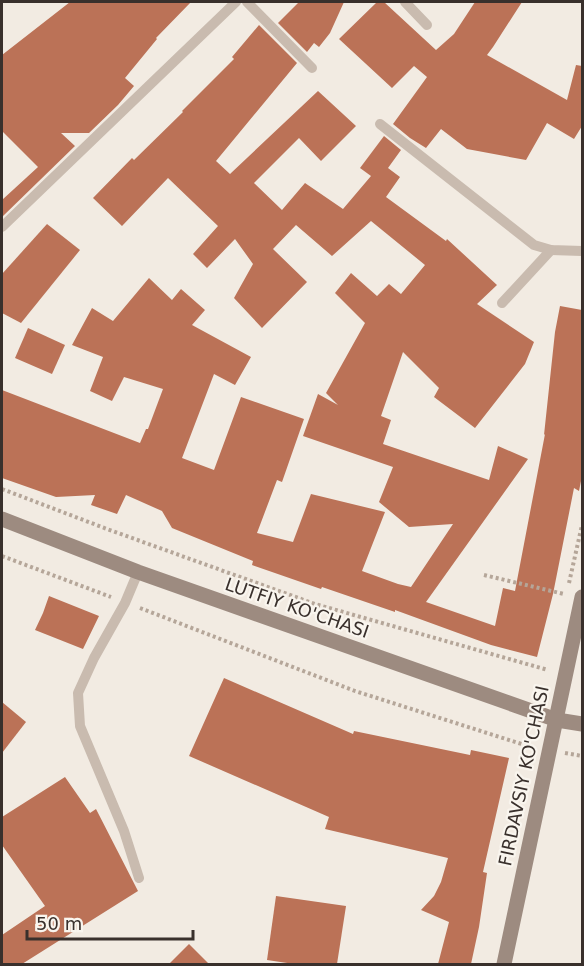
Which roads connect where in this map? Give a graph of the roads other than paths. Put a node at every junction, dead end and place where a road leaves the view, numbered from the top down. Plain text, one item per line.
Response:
1 (236, 2) edge
2 (247, 2) edge
3 (405, 2) edge
4 (427, 25) dead end
5 (312, 68) dead end
6 (380, 124) dead end
7 (2, 227) edge
8 (551, 250) junction
9 (582, 251) edge
10 (501, 303) dead end
11 (2, 519) edge
12 (138, 572) junction
13 (582, 598) edge
14 (557, 720) junction
15 (582, 724) edge
16 (139, 878) dead end
17 (504, 964) edge

1 - 7 lane
2 - 5 lane
3 - 4 lane
6 - 8 lane
8 - 9 lane
8 - 10 lane
11 - 12 main road, LUTFIY KO'CHASI
12 - 14 main road, LUTFIY KO'CHASI
12 - 16 lane
13 - 14 main road, FIRDAVSIY KO'CHASI
14 - 15 main road, LUTFIY KO'CHASI
14 - 17 main road, FIRDAVSIY KO'CHASI

